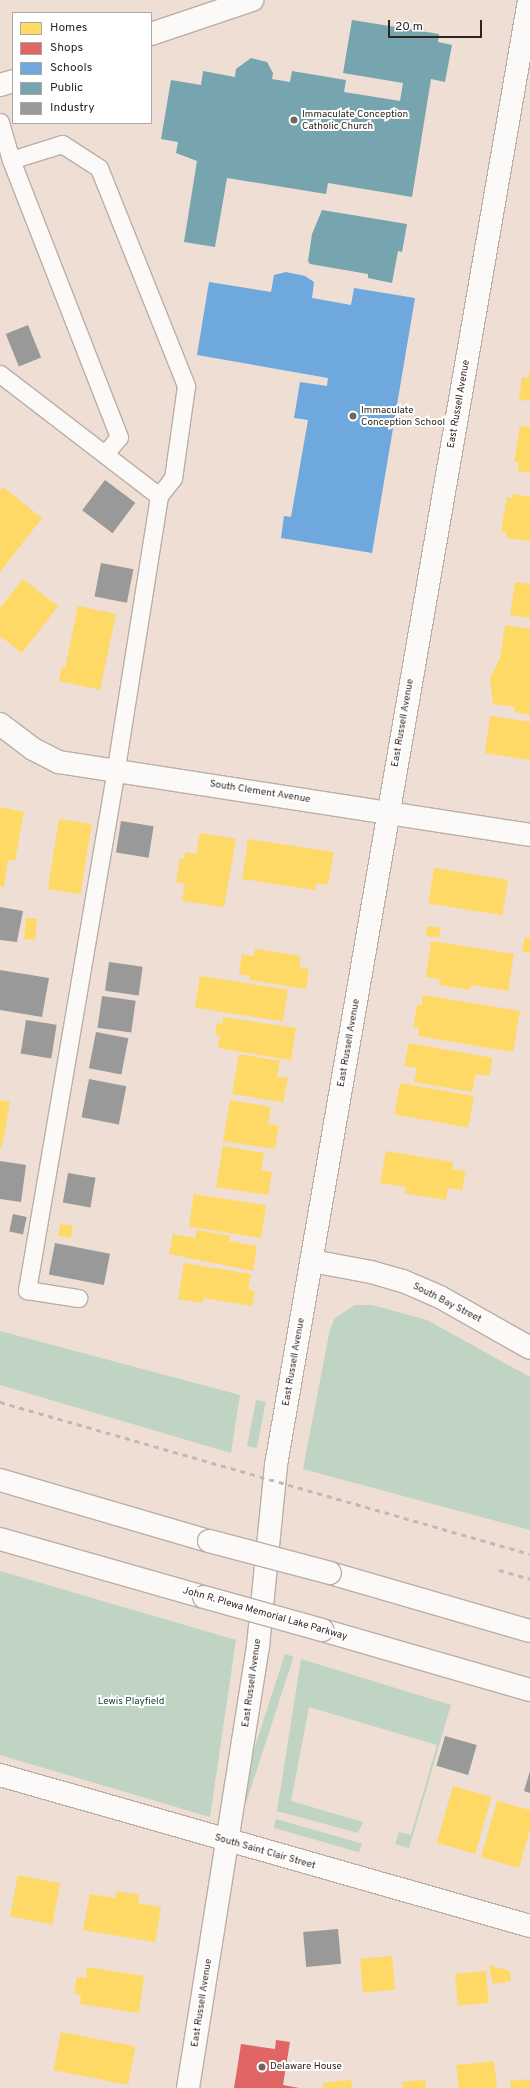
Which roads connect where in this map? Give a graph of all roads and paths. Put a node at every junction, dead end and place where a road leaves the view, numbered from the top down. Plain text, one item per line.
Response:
1 (252, 0) edge
2 (529, 0) edge
3 (152, 34) edge
4 (12, 81) edge
5 (0, 85) edge
6 (0, 122) edge
7 (11, 160) junction
8 (0, 374) edge
9 (105, 454) junction
10 (159, 496) junction
11 (0, 724) edge
12 (116, 770) junction
13 (389, 812) junction
14 (530, 835) edge
15 (312, 1261) junction
16 (78, 1298) dead end
17 (530, 1348) edge
18 (0, 1480) edge
19 (0, 1539) edge
20 (530, 1631) edge
21 (530, 1690) edge
22 (0, 1775) edge
23 (228, 1842) junction
24 (530, 1926) edge
25 (188, 2088) edge

1 - 3 main road
2 - 13 main road, East Russell Avenue
4 - 5 main road
6 - 7 lane
7 - 9 lane
7 - 10 lane
8 - 9 lane
9 - 10 lane
10 - 12 lane
11 - 12 main road, South Clement Avenue
12 - 13 main road, South Clement Avenue
12 - 16 lane
13 - 14 main road, South Clement Avenue
13 - 15 main road, East Russell Avenue
15 - 17 main road, South Bay Street
15 - 23 main road, East Russell Avenue
18 - 20 main road, bridge
19 - 21 main road, John R. Plewa Memorial Lake Parkway, bridge
22 - 23 main road, South Saint Clair Street
23 - 24 main road, South Saint Clair Street
23 - 25 main road, East Russell Avenue

